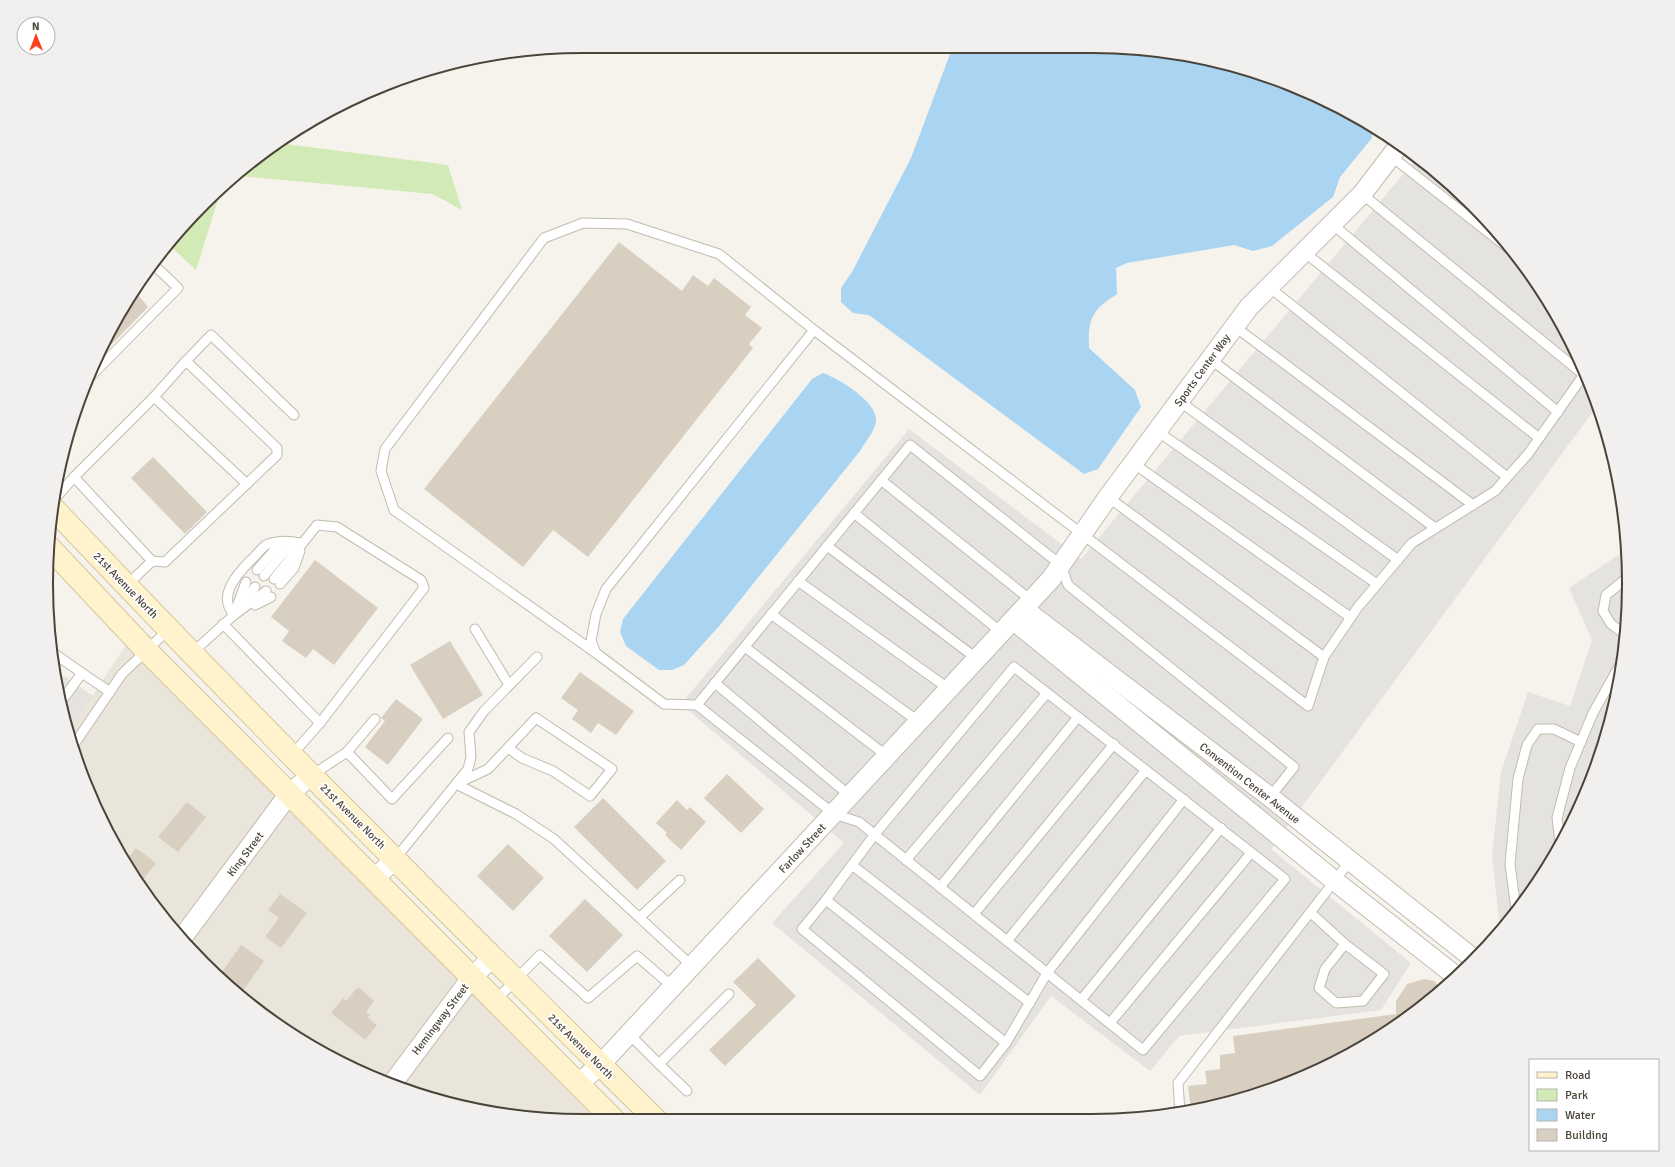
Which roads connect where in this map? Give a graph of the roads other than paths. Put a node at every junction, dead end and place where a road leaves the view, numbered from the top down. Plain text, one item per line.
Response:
1 (1395, 152) edge
2 (1362, 194) junction
3 (1332, 224) junction
4 (1485, 229) edge
5 (1304, 252) junction
6 (158, 268) edge
7 (1269, 287) junction
8 (1234, 326) junction
9 (814, 330) junction
10 (104, 357) edge
11 (1210, 359) junction
12 (186, 361) junction
13 (1575, 366) edge
14 (1581, 379) edge
15 (154, 397) junction
16 (1179, 401) junction
17 (1558, 412) junction
18 (294, 415) dead end
19 (1157, 431) junction
20 (1539, 438) junction
21 (1133, 463) junction
22 (74, 477) junction
23 (1507, 477) junction
24 (881, 480) junction
25 (247, 484) junction
26 (61, 492) edge
27 (1108, 497) junction
28 (1473, 505) junction
29 (58, 513) edge
30 (854, 513) junction
31 (1435, 528) junction
32 (1081, 535) junction
33 (302, 544) junction
34 (827, 546) junction
35 (54, 551) edge
36 (1398, 560) junction
37 (152, 562) junction
38 (1061, 565) junction
39 (256, 570) dead end
40 (264, 576) dead end
41 (798, 581) junction
42 (246, 582) dead end
43 (277, 582) dead end
44 (1622, 583) edge
45 (1377, 584) junction
46 (126, 586) junction
47 (255, 587) dead end
48 (268, 594) dead end
49 (771, 614) junction
50 (234, 615) junction
51 (1018, 615) junction
52 (1350, 617) junction
53 (223, 624) junction
54 (169, 629) junction
55 (475, 629) dead end
56 (1620, 631) edge
57 (745, 646) junction
58 (146, 650) junction
59 (192, 653) junction
60 (596, 653) junction
61 (59, 657) edge
62 (537, 657) dead end
63 (1324, 657) junction
64 (976, 658) junction
65 (82, 674) junction
66 (1614, 676) edge
67 (715, 683) junction
68 (509, 685) junction
69 (949, 689) junction
70 (110, 692) junction
71 (1047, 692) junction
72 (65, 696) edge
73 (697, 705) junction
74 (1078, 717) junction
75 (375, 719) dead end
76 (920, 722) junction
77 (320, 723) junction
78 (448, 738) dead end
79 (77, 740) edge
80 (1581, 742) junction
81 (1114, 744) junction
82 (508, 748) junction
83 (347, 752) junction
84 (292, 755) junction
85 (887, 756) junction
86 (1146, 770) junction
87 (312, 775) junction
88 (456, 784) junction
89 (289, 794) junction
90 (849, 795) junction
91 (1270, 797) junction
92 (1184, 799) junction
93 (834, 814) junction
94 (1221, 828) junction
95 (875, 834) junction
96 (1559, 834) edge
97 (1252, 853) junction
98 (395, 859) junction
99 (906, 860) junction
100 (1350, 861) junction
101 (852, 865) junction
102 (374, 879) junction
103 (680, 880) dead end
104 (1336, 882) junction
105 (940, 887) junction
106 (826, 900) junction
107 (1515, 902) edge
108 (1311, 913) junction
109 (974, 914) junction
110 (640, 918) junction
111 (185, 933) edge
112 (1008, 941) junction
113 (1345, 944) junction
114 (1469, 956) edge
115 (492, 958) junction
116 (692, 966) junction
117 (1047, 973) junction
118 (1452, 973) edge
119 (472, 977) junction
120 (515, 980) junction
121 (673, 987) junction
122 (729, 994) dead end
123 (1081, 1000) junction
124 (495, 1001) junction
125 (1030, 1003) junction
126 (1110, 1023) junction
127 (629, 1034) junction
128 (1006, 1043) junction
129 (659, 1064) junction
130 (600, 1065) junction
131 (395, 1080) edge
132 (578, 1084) junction
133 (687, 1091) dead end
134 (1180, 1106) edge
135 (608, 1114) edge
136 (650, 1114) edge

1 - 2 street, Sports Center Way
1 - 4 lane
2 - 3 street, Sports Center Way
2 - 13 lane
3 - 5 street, Sports Center Way
3 - 17 lane
5 - 7 street, Sports Center Way
5 - 20 lane
6 - 10 lane
7 - 8 street, Sports Center Way
7 - 23 lane
8 - 11 street, Sports Center Way
8 - 28 lane
9 - 32 lane
9 - 60 lane
9 - 60 lane
11 - 16 street, Sports Center Way
11 - 31 lane
12 - 15 lane
12 - 18 lane
12 - 25 lane
14 - 17 lane
15 - 22 lane
15 - 25 lane
16 - 19 street, Sports Center Way
16 - 36 lane
17 - 20 lane
19 - 21 street, Sports Center Way
19 - 45 lane
20 - 23 lane
21 - 27 street, Sports Center Way
21 - 52 lane
22 - 26 lane
22 - 37 lane
23 - 28 lane
24 - 30 lane
24 - 38 lane
24 - 51 lane
25 - 37 lane
27 - 32 street, Sports Center Way
27 - 63 lane
28 - 31 lane
29 - 46 main road, 21st Avenue North
30 - 34 lane
30 - 51 lane
31 - 36 lane
32 - 38 street, Sports Center Way
32 - 63 lane
33 - 39 lane
33 - 40 lane
33 - 43 lane
33 - 50 lane
33 - 77 lane
34 - 41 lane
34 - 64 lane
35 - 58 main road
36 - 45 lane
37 - 46 lane
38 - 51 street, Sports Center Way
38 - 91 lane
41 - 49 lane
41 - 69 lane
42 - 50 lane
44 - 56 lane
45 - 52 lane
46 - 54 main road, 21st Avenue North
47 - 50 lane
48 - 50 lane
49 - 57 lane
49 - 76 lane
50 - 53 lane
51 - 64 street, Farlow Street
51 - 91 street, Convention Center Avenue
51 - 104 street, Convention Center Avenue
52 - 63 lane
53 - 59 lane
53 - 77 lane
54 - 58 lane
54 - 59 main road, 21st Avenue North
55 - 68 lane
57 - 67 lane
57 - 85 lane
58 - 70 lane
58 - 89 main road
59 - 84 main road, 21st Avenue North
60 - 73 lane
61 - 65 lane
62 - 68 lane
64 - 69 street, Farlow Street
65 - 70 lane
65 - 72 lane
66 - 80 lane
67 - 73 lane
67 - 90 lane
68 - 88 lane
69 - 76 street, Farlow Street
70 - 79 lane
71 - 74 lane
71 - 95 lane
71 - 99 lane
73 - 93 lane
74 - 81 lane
74 - 105 lane
75 - 83 lane
76 - 85 street, Farlow Street
77 - 84 lane
78 - 83 lane
80 - 96 lane
80 - 107 lane
81 - 86 lane
81 - 109 lane
82 - 82 lane
82 - 88 lane
83 - 87 lane
84 - 87 main road, 21st Avenue North
85 - 90 street, Farlow Street
86 - 92 lane
86 - 112 lane
87 - 89 street, King Street
87 - 98 main road, 21st Avenue North
88 - 98 lane
88 - 110 lane
89 - 102 main road
89 - 111 street, King Street
90 - 93 street, Farlow Street
91 - 100 street, Convention Center Avenue
92 - 94 lane
92 - 117 lane
93 - 95 lane
93 - 116 street, Farlow Street
94 - 97 lane
94 - 123 lane
95 - 99 lane
95 - 101 lane
97 - 126 lane
97 - 126 lane
98 - 102 street
98 - 115 main road, 21st Avenue North
99 - 105 lane
100 - 104 lane
100 - 114 street, Convention Center Avenue
101 - 106 lane
101 - 125 lane
102 - 119 main road
103 - 110 lane
104 - 108 lane
104 - 118 street, Convention Center Avenue
105 - 109 lane
106 - 128 lane
106 - 128 lane
108 - 113 lane
108 - 134 lane
109 - 112 lane
110 - 116 lane
112 - 117 lane
113 - 113 lane
115 - 119 street, Hemingway Street
115 - 120 main road, 21st Avenue North
116 - 121 street, Farlow Street
117 - 123 lane
117 - 125 lane
119 - 124 main road
119 - 131 street, Hemingway Street
120 - 121 lane
120 - 124 lane
120 - 130 main road, 21st Avenue North
121 - 127 street, Farlow Street
122 - 129 lane
123 - 126 lane
124 - 132 main road
125 - 128 lane
127 - 129 lane
127 - 130 street, Farlow Street
129 - 133 lane
130 - 132 street, Farlow Street
130 - 136 main road, 21st Avenue North
132 - 135 main road

